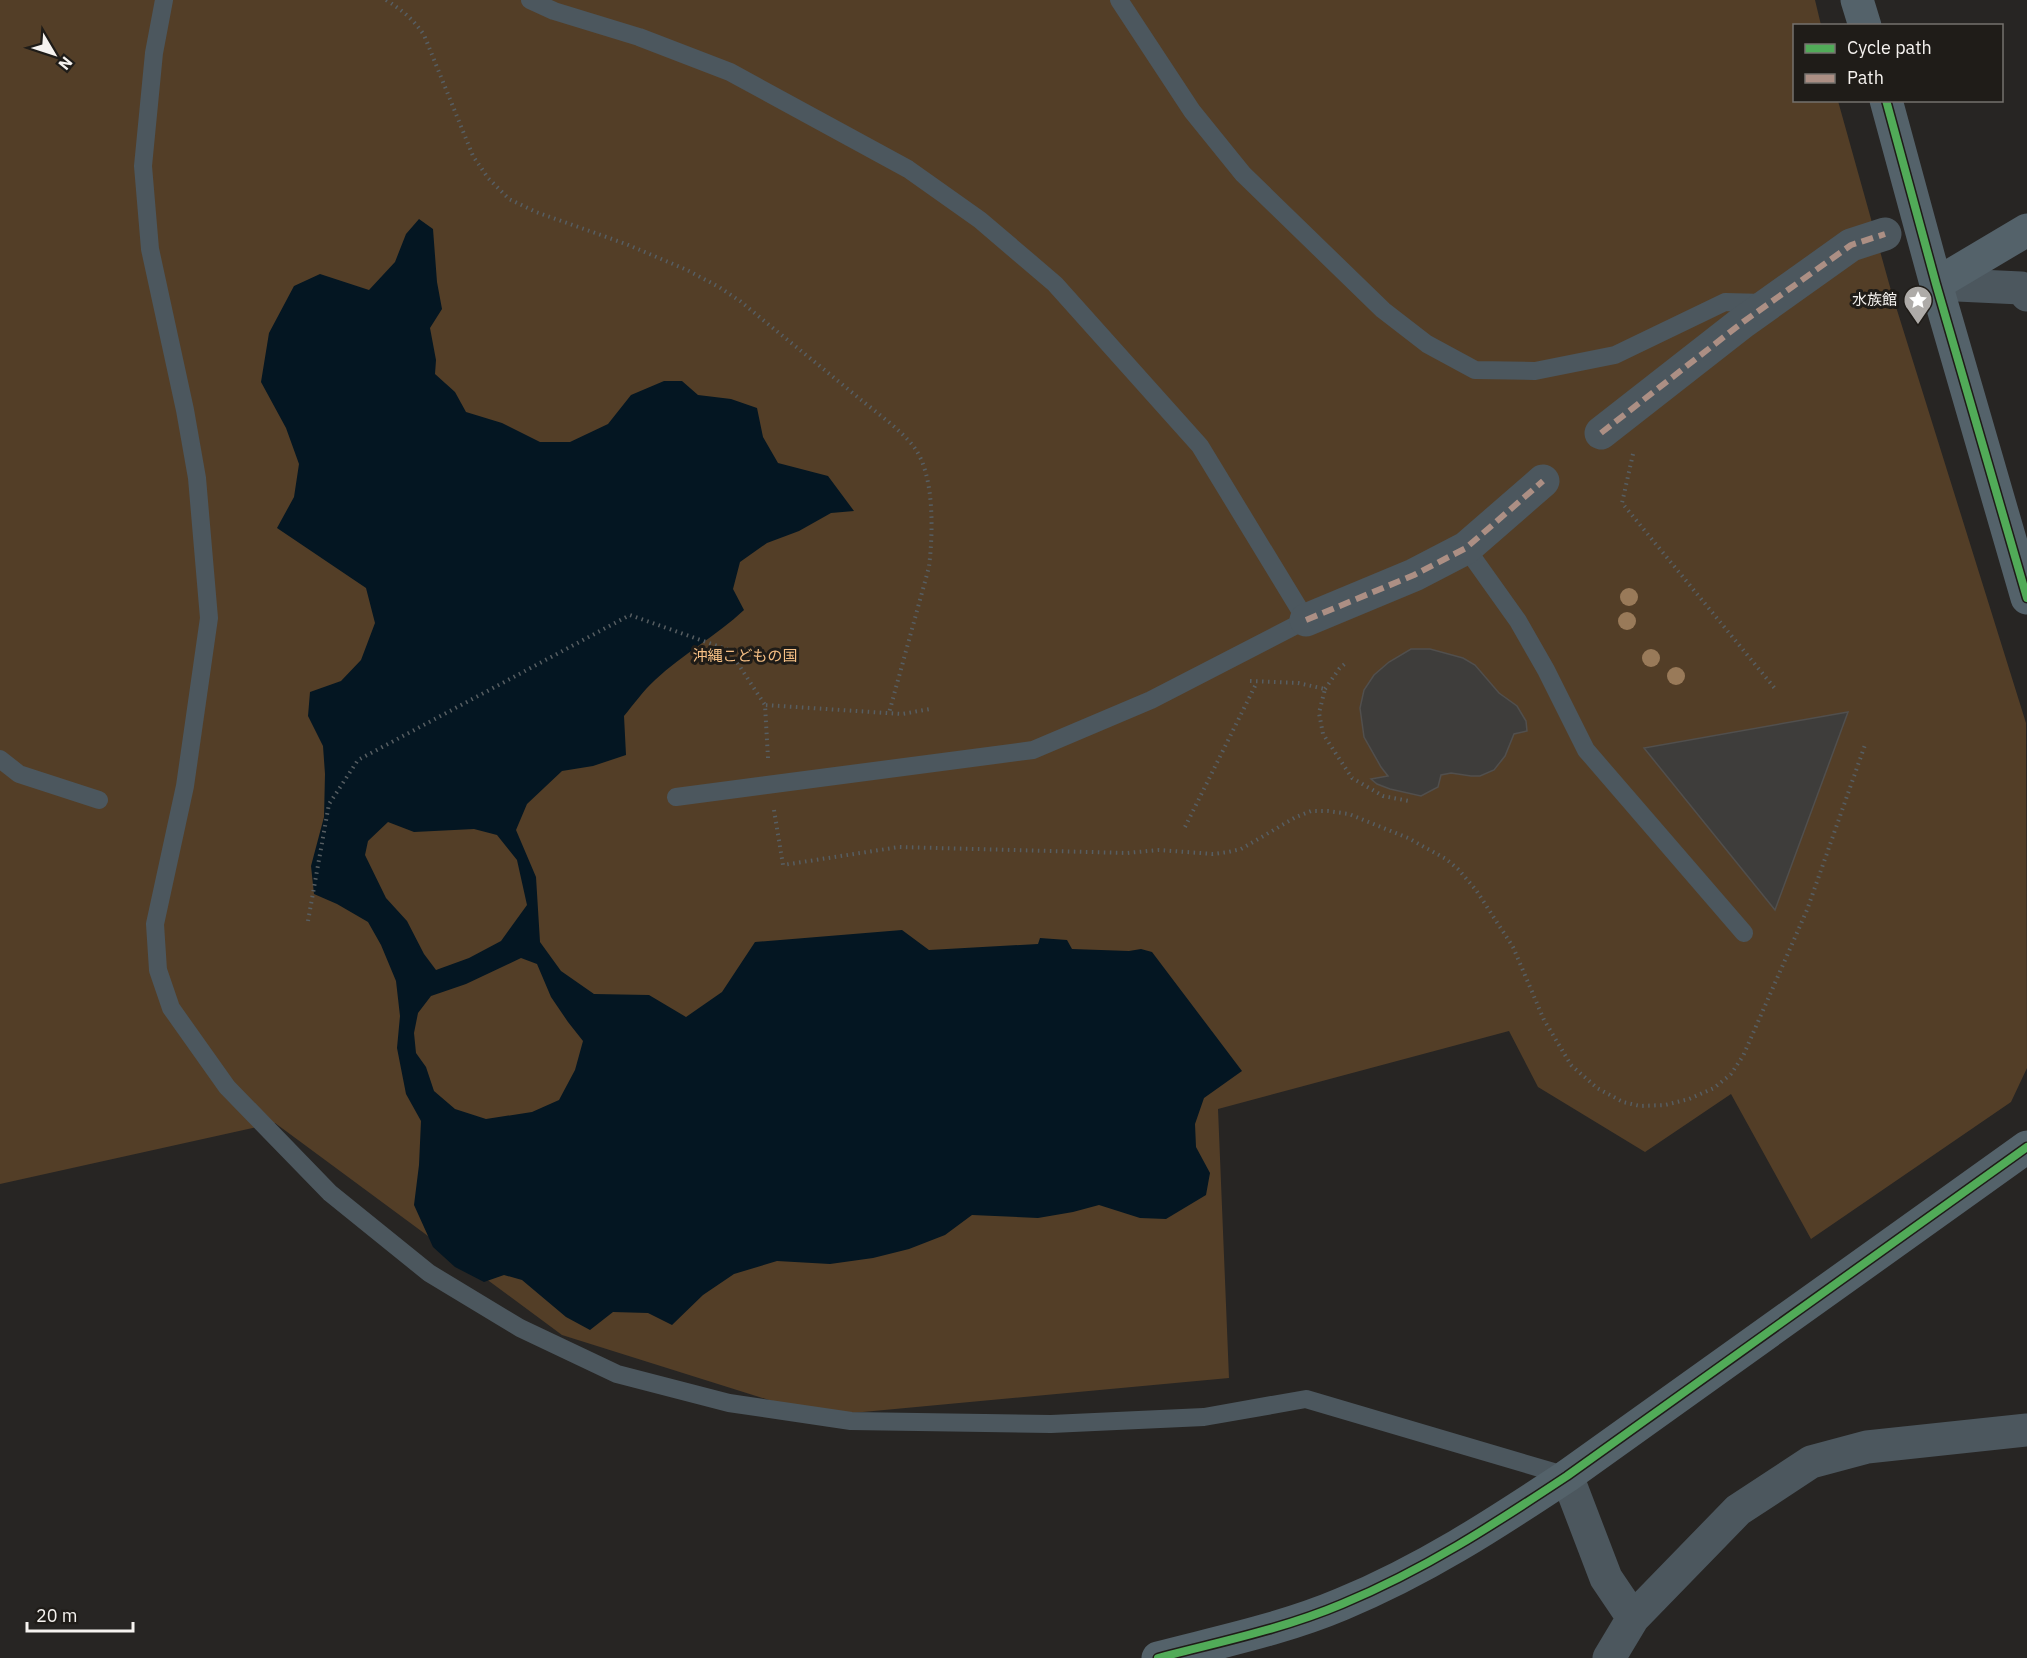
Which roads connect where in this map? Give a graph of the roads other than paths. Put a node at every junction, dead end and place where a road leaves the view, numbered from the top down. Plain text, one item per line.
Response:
1 (164, 0) edge
2 (530, 0) edge
3 (1119, 0) edge
4 (1857, 0) edge
5 (1863, 24) edge
6 (1887, 102) edge
7 (2027, 230) edge
8 (1885, 234) dead end
9 (1936, 284) junction
10 (2027, 295) edge
11 (1770, 303) junction
12 (1612, 425) road end
13 (1543, 481) dead end
14 (1466, 548) junction
15 (2027, 597) edge
16 (1306, 620) junction
17 (0, 759) edge
18 (676, 797) dead end
19 (99, 800) dead end
20 (1744, 933) dead end
21 (2027, 1147) edge
22 (2027, 1430) edge
23 (1567, 1476) junction
24 (1633, 1618) junction
25 (1613, 1656) edge
26 (1158, 1658) edge

1 - 23 lane
2 - 16 lane
3 - 11 lane
4 - 5 street
6 - 9 street
7 - 9 street
8 - 11 street
9 - 10 street
9 - 15 street
11 - 12 street
13 - 14 street
14 - 16 street
14 - 20 lane
16 - 18 lane
17 - 19 lane
21 - 23 street
22 - 24 street
23 - 24 street
23 - 26 street
24 - 25 street

